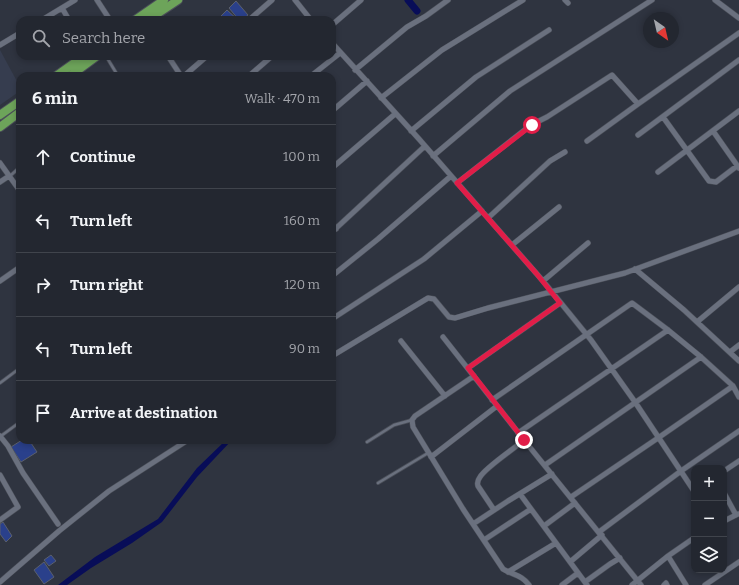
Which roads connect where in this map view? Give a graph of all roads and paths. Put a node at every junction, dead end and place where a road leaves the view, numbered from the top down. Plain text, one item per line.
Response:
1 (75, 0) edge
2 (97, 0) edge
3 (178, 0) edge
4 (272, 0) edge
5 (295, 0) edge
6 (361, 0) edge
7 (448, 0) edge
8 (523, 0) edge
9 (652, 0) edge
10 (715, 0) edge
11 (162, 4) edge
12 (62, 8) junction
13 (49, 16) edge
14 (67, 16) edge
15 (107, 16) edge
16 (142, 16) edge
17 (152, 16) edge
18 (254, 16) edge
19 (308, 16) edge
20 (739, 18) edge
21 (336, 22) edge
22 (549, 30) dead end
23 (739, 33) edge
24 (16, 35) edge
25 (0, 45) edge
26 (336, 48) edge
27 (340, 53) junction
28 (336, 56) edge
29 (78, 60) edge
30 (92, 60) edge
31 (108, 60) edge
32 (171, 60) edge
33 (203, 60) edge
34 (267, 60) edge
35 (331, 60) edge
36 (739, 60) edge
37 (355, 70) junction
38 (62, 72) edge
39 (75, 72) edge
40 (116, 72) edge
41 (178, 72) edge
42 (189, 72) edge
43 (254, 72) edge
44 (316, 72) edge
45 (367, 81) junction
46 (381, 98) junction
47 (16, 104) edge
48 (638, 104) junction
49 (336, 108) edge
50 (739, 111) edge
51 (395, 114) junction
52 (16, 115) edge
53 (0, 116) edge
54 (663, 117) junction
55 (0, 127) edge
56 (411, 131) junction
57 (713, 131) junction
58 (638, 136) dead end
59 (587, 141) dead end
60 (425, 146) junction
61 (687, 151) junction
62 (565, 152) dead end
63 (433, 156) junction
64 (0, 163) edge
65 (336, 165) edge
66 (738, 168) edge
67 (16, 170) edge
68 (658, 172) dead end
69 (9, 176) junction
70 (451, 176) junction
71 (0, 182) edge
72 (457, 183) junction
73 (16, 186) edge
74 (559, 207) dead end
75 (482, 211) junction
76 (488, 218) junction
77 (336, 228) edge
78 (739, 232) edge
79 (588, 243) dead end
80 (512, 245) junction
81 (16, 270) edge
82 (635, 270) junction
83 (336, 273) edge
84 (0, 281) edge
85 (543, 281) junction
86 (739, 287) edge
87 (552, 292) junction
88 (560, 303) junction
89 (336, 315) edge
90 (697, 322) junction
91 (668, 330) junction
92 (586, 335) junction
93 (443, 337) dead end
94 (401, 341) dead end
95 (739, 345) edge
96 (730, 352) junction
97 (336, 354) edge
98 (700, 357) junction
99 (739, 361) edge
100 (468, 368) junction
101 (612, 370) junction
102 (16, 371) edge
103 (474, 376) junction
104 (0, 383) edge
105 (733, 386) junction
106 (445, 396) junction
107 (739, 397) edge
108 (492, 400) junction
109 (636, 402) junction
110 (497, 406) junction
111 (412, 420) junction
112 (16, 425) edge
113 (739, 431) edge
114 (518, 433) junction
115 (0, 436) edge
116 (658, 438) junction
117 (524, 440) junction
118 (367, 442) dead end
119 (182, 444) edge
120 (429, 455) junction
121 (739, 461) edge
122 (545, 465) junction
123 (727, 469) edge
124 (681, 471) junction
125 (552, 474) junction
126 (0, 475) edge
127 (378, 483) dead end
128 (691, 486) edge
129 (520, 494) junction
130 (571, 497) junction
131 (727, 498) edge
132 (575, 503) junction
133 (531, 509) junction
134 (494, 510) junction
135 (738, 514) edge
136 (0, 520) edge
137 (727, 520) edge
138 (58, 524) dead end
139 (473, 524) junction
140 (544, 526) junction
141 (600, 534) junction
142 (484, 540) junction
143 (691, 540) edge
144 (556, 543) junction
145 (668, 556) junction
146 (620, 558) junction
147 (570, 562) junction
148 (739, 562) edge
149 (508, 572) junction
150 (578, 573) junction
151 (0, 582) edge
152 (639, 583) edge
153 (586, 584) edge
154 (529, 585) edge
155 (562, 585) edge
156 (632, 585) edge
157 (686, 585) edge
158 (705, 585) edge

1 - 12 street
2 - 15 street
3 - 11 highway
4 - 18 street
5 - 19 street
6 - 21 street
7 - 37 street
8 - 46 street
9 - 63 street
10 - 20 street
11 - 16 highway
11 - 17 highway
12 - 13 street
12 - 14 street
22 - 56 street
23 - 48 street
24 - 25 street
26 - 27 street
27 - 28 street
27 - 37 street
29 - 38 highway
30 - 39 highway
31 - 40 lane
32 - 41 street
33 - 42 street
34 - 43 street
35 - 44 street
36 - 54 street
37 - 45 street
45 - 46 street
45 - 49 street
46 - 51 street
47 - 53 highway
48 - 59 street
48 - 72 street
50 - 57 street
51 - 56 street
51 - 65 street
52 - 55 highway
54 - 58 street
54 - 61 street
56 - 60 street
57 - 61 street
57 - 66 street
60 - 63 street
60 - 77 street
61 - 66 street
61 - 68 street
62 - 76 street
63 - 70 street
64 - 69 street
67 - 69 lane
69 - 71 street
69 - 73 street
70 - 72 street
70 - 83 street
72 - 75 street
74 - 80 street
75 - 76 street
75 - 89 street
76 - 80 street
78 - 82 street
79 - 85 street
80 - 85 street
81 - 84 street
82 - 87 street
82 - 90 street
85 - 87 street
86 - 90 street
87 - 88 street
87 - 97 street
88 - 92 street
88 - 100 street
90 - 96 street
91 - 92 street
91 - 98 street
91 - 101 street
92 - 101 street
92 - 108 street
93 - 100 street
94 - 106 street
95 - 96 street
96 - 99 street
98 - 105 street
98 - 109 street
100 - 103 street
101 - 109 street
101 - 114 street
102 - 104 lane
103 - 106 street
103 - 108 street
105 - 107 street
105 - 116 street
106 - 111 street
108 - 110 street
109 - 116 street
109 - 122 street
110 - 114 street
110 - 120 street
111 - 118 lane
111 - 120 street
112 - 115 lane
113 - 124 street
114 - 117 street
115 - 138 street
116 - 124 street
116 - 130 street
117 - 122 street
117 - 134 street
119 - 151 street
120 - 127 lane
120 - 139 street
121 - 123 street
122 - 125 street
124 - 128 street
124 - 141 street
125 - 129 street
125 - 130 street
126 - 136 street
129 - 133 street
129 - 134 street
130 - 132 street
131 - 135 street
132 - 140 street
132 - 141 street
133 - 140 street
133 - 142 street
134 - 139 street
135 - 137 street
139 - 142 street
140 - 144 street
141 - 146 street
141 - 147 street
142 - 149 street
143 - 145 street
144 - 147 street
144 - 149 street
145 - 152 street
145 - 157 street
146 - 152 street
146 - 153 street
147 - 150 street
148 - 158 street
149 - 154 street
150 - 153 street
150 - 155 street
152 - 156 street

